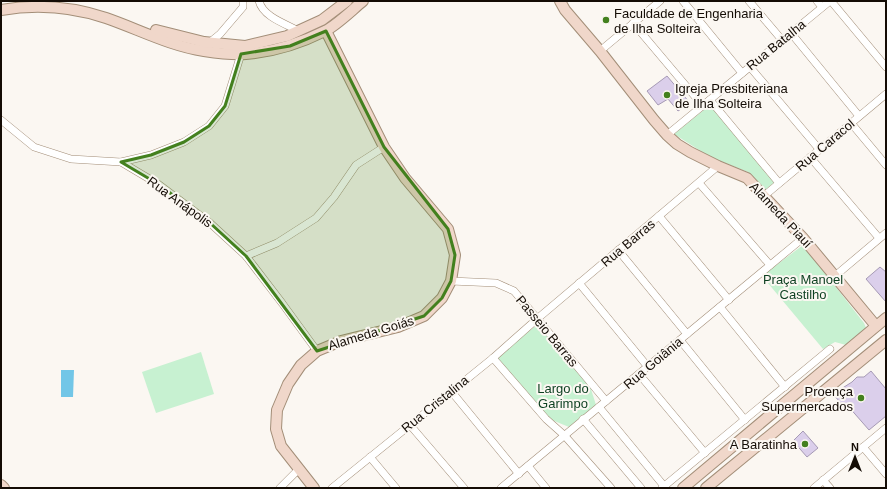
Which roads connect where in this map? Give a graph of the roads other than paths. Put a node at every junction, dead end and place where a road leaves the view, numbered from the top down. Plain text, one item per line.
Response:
1 (243, 1) edge
2 (259, 1) edge
3 (347, 1) edge
4 (363, 1) edge
5 (560, 1) edge
6 (660, 1) edge
7 (683, 1) edge
8 (749, 1) edge
9 (817, 1) edge
10 (830, 1) edge
11 (1, 4) edge
12 (822, 7) junction
13 (1, 10) edge
14 (633, 23) junction
15 (299, 31) junction
16 (326, 31) junction
17 (791, 33) junction
18 (782, 40) junction
19 (209, 43) junction
20 (600, 51) junction
21 (241, 54) junction
22 (750, 67) junction
23 (886, 67) edge
24 (742, 74) junction
25 (886, 94) edge
26 (710, 100) junction
27 (703, 106) junction
28 (860, 116) junction
29 (1, 120) edge
30 (851, 123) junction
31 (667, 135) junction
32 (384, 147) junction
33 (819, 149) junction
34 (810, 157) junction
35 (121, 162) junction
36 (886, 165) edge
37 (718, 166) junction
38 (699, 182) junction
39 (779, 183) junction
40 (764, 196) junction
41 (659, 216) junction
42 (886, 233) edge
43 (803, 238) junction
44 (879, 238) junction
45 (618, 250) junction
46 (246, 256) junction
47 (770, 265) junction
48 (835, 276) junction
49 (451, 281) junction
50 (579, 283) junction
51 (729, 300) junction
52 (720, 307) junction
53 (886, 318) edge
54 (537, 319) junction
55 (876, 326) junction
56 (688, 334) junction
57 (680, 340) junction
58 (886, 340) edge
59 (830, 349) dead end
60 (317, 351) junction
61 (493, 358) junction
62 (648, 367) junction
63 (639, 374) junction
64 (785, 387) junction
65 (451, 392) junction
66 (606, 402) junction
67 (599, 407) junction
68 (583, 420) junction
69 (745, 420) junction
70 (410, 425) junction
71 (886, 428) edge
72 (564, 435) junction
73 (864, 446) junction
74 (705, 453) junction
75 (370, 457) junction
76 (528, 466) junction
77 (299, 469) junction
78 (518, 474) junction
79 (886, 474) edge
80 (823, 480) junction
81 (1, 485) edge
82 (663, 487) edge
83 (4, 488) edge
84 (280, 488) edge
85 (314, 488) edge
86 (332, 488) edge
87 (396, 488) edge
88 (464, 488) edge
89 (501, 488) edge
90 (546, 488) edge
91 (611, 488) edge
92 (641, 488) edge
93 (683, 488) edge
94 (706, 488) edge
95 (814, 488) edge
96 (830, 488) edge

1 - 19 street
2 - 15 street
3 - 15 street
4 - 16 street
5 - 20 street, Alameda Piauí
6 - 14 street
7 - 24 street
8 - 18 street
9 - 12 street
10 - 12 street, Rua Batalha
10 - 23 street
11 - 19 street
12 - 17 street, Rua Batalha
13 - 21 street
14 - 20 street
14 - 27 street
15 - 19 street
16 - 21 street
16 - 32 street, Alameda Goiás
17 - 18 street, Rua Batalha
17 - 28 street
18 - 22 street, Rua Batalha
20 - 31 street, Alameda Piauí
21 - 35 street
22 - 24 street, Rua Batalha
22 - 33 street
24 - 26 street, Rua Batalha
25 - 28 street, Rua Caracol
26 - 27 street, Rua Batalha
26 - 39 street
27 - 31 street, Rua Batalha
28 - 30 street, Rua Caracol
29 - 35 street, Rua Anápolis
30 - 33 street, Rua Caracol
30 - 36 street
31 - 37 street, Alameda Piauí
32 - 46 street
32 - 49 street, Alameda Goiás
33 - 34 street, Rua Caracol
34 - 39 street, Rua Caracol
34 - 44 street
35 - 46 street, Rua Anápolis
37 - 38 street, Rua Barras
37 - 40 street, Alameda Piauí
38 - 41 street, Rua Barras
38 - 47 street
39 - 40 street, Rua Caracol
40 - 43 street, Alameda Piauí
41 - 45 street, Rua Barras
41 - 51 street
42 - 44 street
43 - 47 street, Rua Goiânia
43 - 48 street, Alameda Piauí
44 - 48 street
45 - 50 street, Rua Barras
45 - 56 street
46 - 60 street, Rua Anápolis
47 - 51 street, Rua Goiânia
48 - 55 street, Alameda Piauí
49 - 54 street, Passeio Barras
49 - 60 street, Alameda Goiás
50 - 54 street, Rua Barras
50 - 62 street
51 - 52 street, Rua Goiânia
52 - 56 street, Rua Goiânia
52 - 64 street
53 - 55 street
54 - 61 street, Rua Cristalina
54 - 66 street, Passeio Barras
55 - 93 street
56 - 57 street, Rua Goiânia
57 - 62 street, Rua Goiânia
57 - 69 street
58 - 94 street
59 - 64 street
60 - 77 street, Alameda Goiás
61 - 65 street, Rua Cristalina
61 - 72 street
62 - 63 street, Rua Goiânia
63 - 66 street, Rua Goiânia
63 - 74 street
64 - 69 street
65 - 70 street, Rua Cristalina
65 - 78 street
66 - 67 street, Rua Goiânia
67 - 68 street, Rua Goiânia
67 - 82 street
68 - 72 street, Rua Goiânia
68 - 92 street
69 - 74 street
70 - 75 street, Rua Cristalina
70 - 88 street
71 - 73 street
72 - 76 street, Rua Goiânia
72 - 91 street
73 - 79 street
73 - 80 street
74 - 82 street
75 - 86 street, Rua Cristalina
75 - 87 street
76 - 78 street, Rua Goiânia
76 - 90 street
77 - 84 street
77 - 85 street, Alameda Goiás
78 - 89 street, Rua Goiânia
80 - 95 street
80 - 96 street
81 - 83 street

